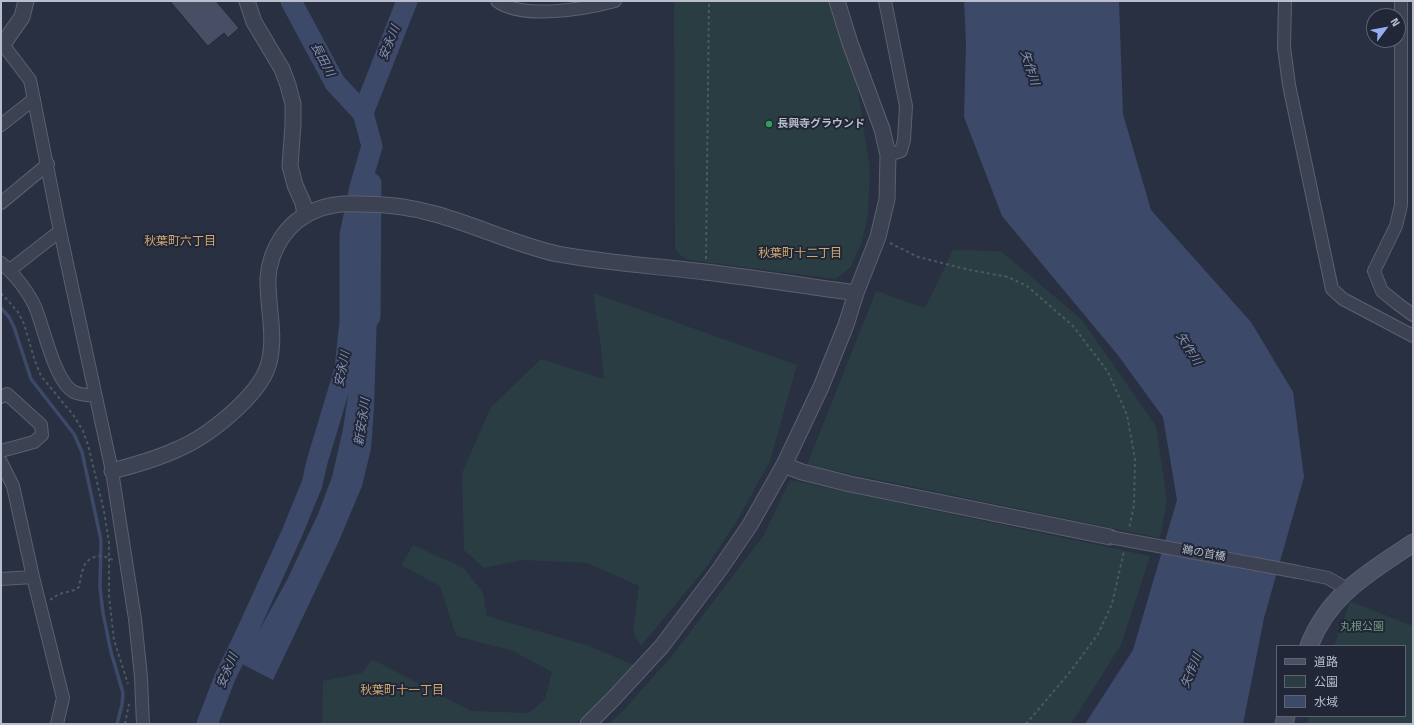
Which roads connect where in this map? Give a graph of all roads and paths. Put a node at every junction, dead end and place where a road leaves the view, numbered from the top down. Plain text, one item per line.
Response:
1 (26, 1) edge
2 (247, 1) edge
3 (497, 1) edge
4 (615, 1) edge
5 (710, 1) edge
6 (837, 1) edge
7 (885, 1) edge
8 (1285, 1) edge
9 (1401, 1) edge
10 (2, 44) edge
11 (34, 99) junction
12 (1, 125) edge
13 (888, 155) junction
14 (48, 164) junction
15 (1, 203) edge
16 (305, 216) junction
17 (60, 230) junction
18 (878, 237) junction
19 (707, 249) dead end
20 (5, 266) edge
21 (1, 293) edge
22 (856, 293) junction
23 (1413, 315) edge
24 (1413, 336) edge
25 (1, 396) edge
26 (95, 396) junction
27 (1, 451) edge
28 (1, 462) edge
29 (784, 465) junction
30 (112, 471) junction
31 (1128, 533) dead end
32 (1110, 537) joint
33 (1413, 543) edge
34 (1124, 548) dead end
35 (110, 558) junction
36 (33, 577) junction
37 (1, 579) edge
38 (1347, 589) junction
39 (41, 606) junction
40 (1309, 645) edge
41 (129, 685) dead end
42 (130, 698) dead end
43 (57, 724) edge
44 (125, 724) edge
45 (143, 724) edge
46 (588, 724) edge
47 (1026, 724) edge

1 - 10 street
2 - 16 street
3 - 4 street
5 - 19 path
6 - 13 street
7 - 13 street
8 - 24 street
9 - 23 street
10 - 11 street
11 - 12 street
11 - 14 street
13 - 18 street
14 - 15 street
14 - 17 street
16 - 22 street
16 - 30 street
17 - 20 street
17 - 26 street
18 - 22 street
18 - 31 path
20 - 26 street
21 - 35 path
22 - 29 street
25 - 27 street
26 - 30 street
28 - 36 street
29 - 32 street
29 - 46 street
30 - 45 street
32 - 38 street, 鵜の首橋, bridge
33 - 38 main road
34 - 47 path
35 - 39 path
35 - 41 path
36 - 37 street
36 - 39 street
38 - 40 main road
39 - 43 street
42 - 44 path

